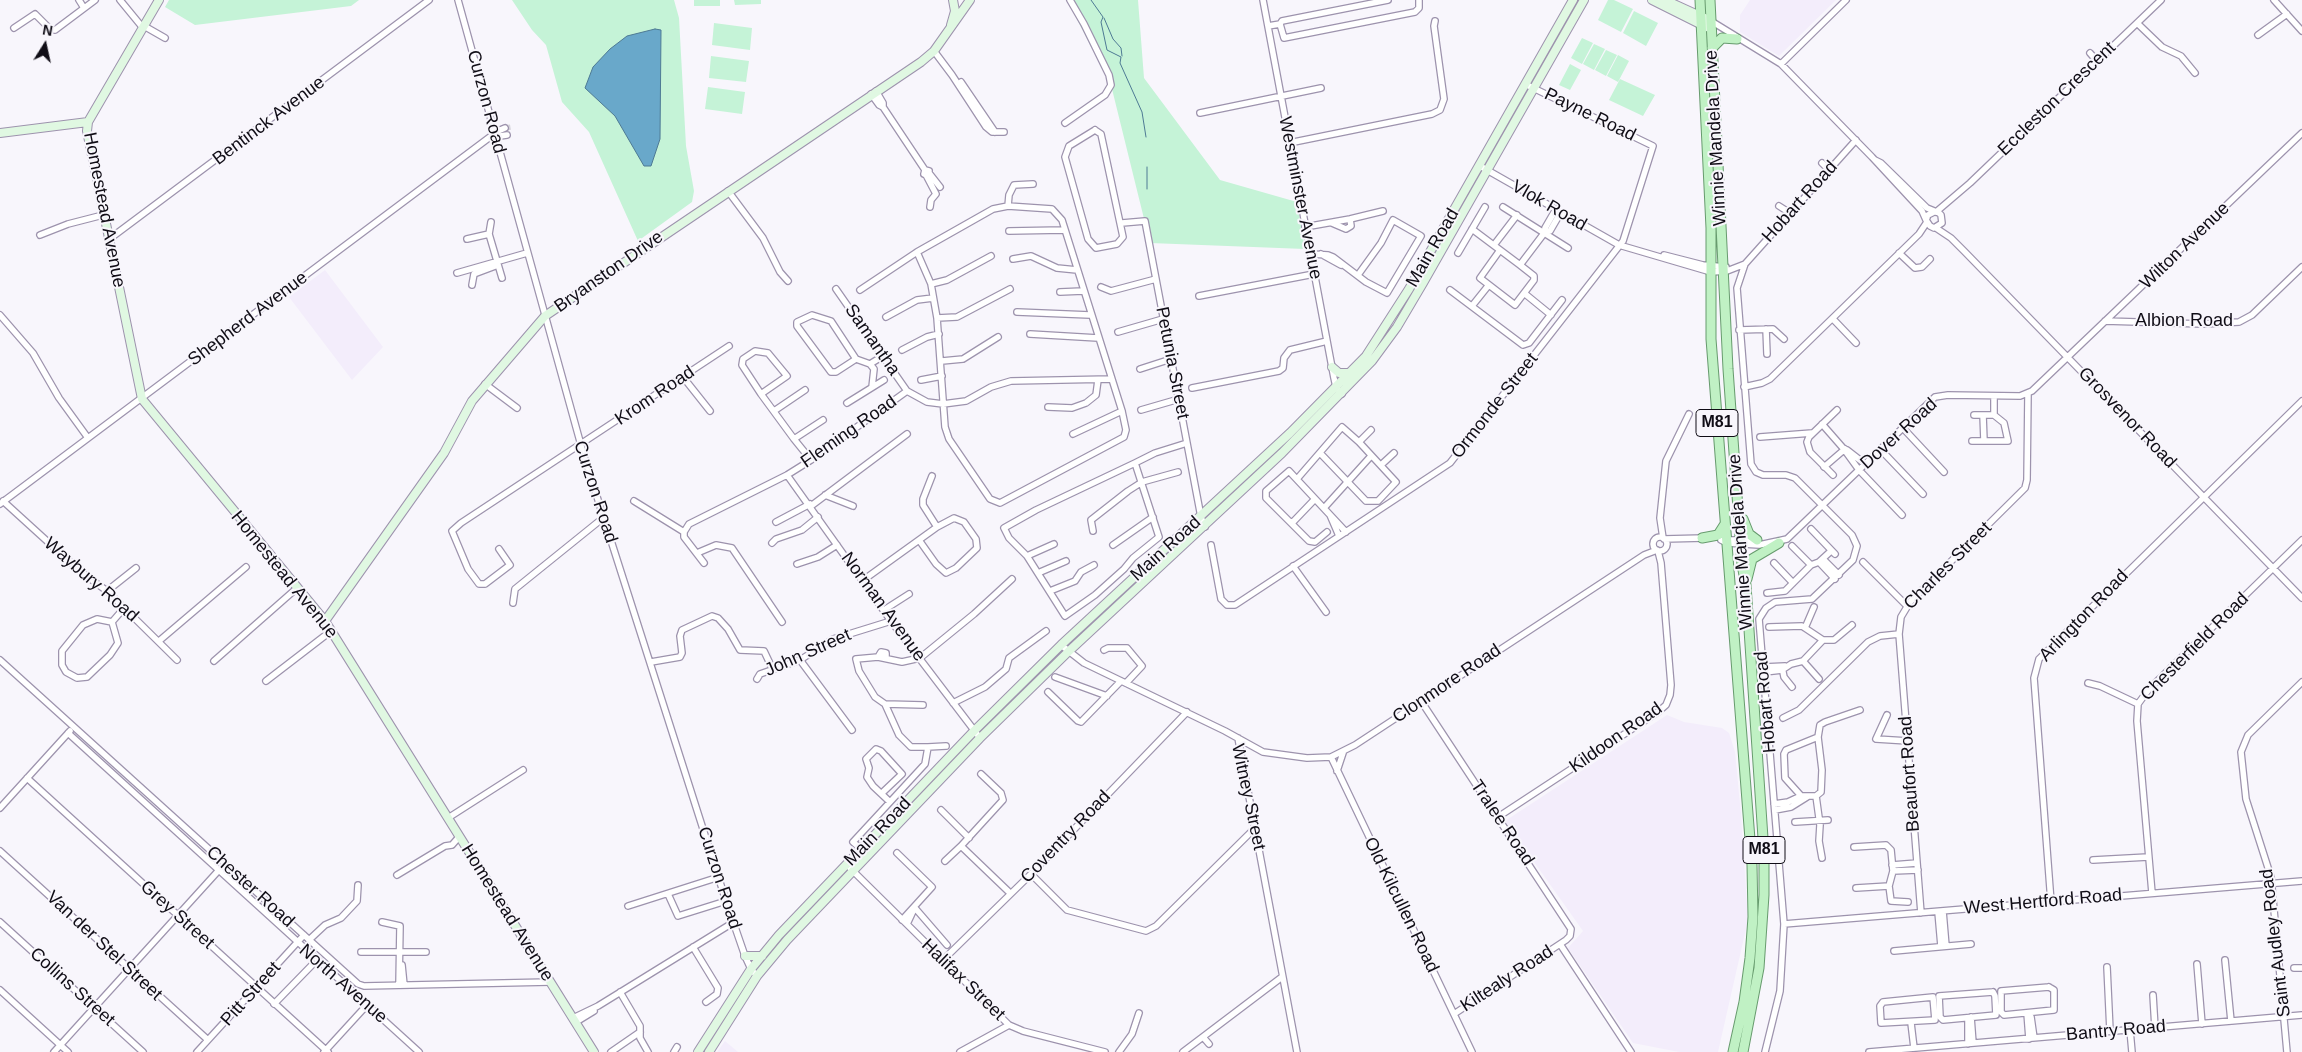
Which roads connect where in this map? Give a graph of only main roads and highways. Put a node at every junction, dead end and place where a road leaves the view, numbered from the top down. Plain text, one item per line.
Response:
1 (159, 0) edge
2 (952, 0) edge
3 (970, 0) edge
4 (1574, 0) edge
5 (1584, 0) edge
6 (1652, 0) edge
7 (1665, 0) edge
8 (1700, 0) edge
9 (1710, 0) edge
10 (1701, 21) junction
11 (1714, 26) junction
12 (950, 29) junction
13 (1737, 39) road end
14 (1712, 48) junction
15 (88, 122) junction
16 (0, 133) edge
17 (1332, 367) road end
18 (1350, 373) junction
19 (1339, 390) junction
20 (1738, 502) junction
21 (1726, 523) junction
22 (1702, 538) road end
23 (1757, 540) road end
24 (1776, 543) road end
25 (1746, 585) junction
26 (325, 622) junction
27 (745, 956) road end
28 (762, 956) junction
29 (754, 972) junction
30 (594, 1052) edge
31 (698, 1052) edge
32 (709, 1052) edge
33 (1734, 1052) edge
34 (1743, 1052) edge

1 - 15 main road
2 - 12 main road
3 - 12 main road, Bryanston Drive
4 - 18 main road, Main Road
5 - 19 main road, Main Road
6 - 10 main road
7 - 10 main road
8 - 10 main road, Winnie Mandela Drive / M81
9 - 11 main road, Winnie Mandela Drive / M81
10 - 11 main road
10 - 21 main road, Winnie Mandela Drive / M81
11 - 14 main road, Winnie Mandela Drive / M81
12 - 26 main road, Bryanston Drive
13 - 14 main road
14 - 20 main road, Winnie Mandela Drive / M81
15 - 16 main road
15 - 26 main road, Homestead Avenue
17 - 18 main road
18 - 19 main road, Main Road
19 - 28 main road, Main Road
19 - 29 main road, Main Road
20 - 23 main road
20 - 25 main road, Winnie Mandela Drive / M81
21 - 22 main road
21 - 33 main road, Winnie Mandela Drive / M81
24 - 25 main road
25 - 34 main road, Winnie Mandela Drive / M81
26 - 30 main road, Homestead Avenue
27 - 28 main road
28 - 29 main road, Main Road
29 - 31 main road, Main Road
29 - 32 main road, Main Road

